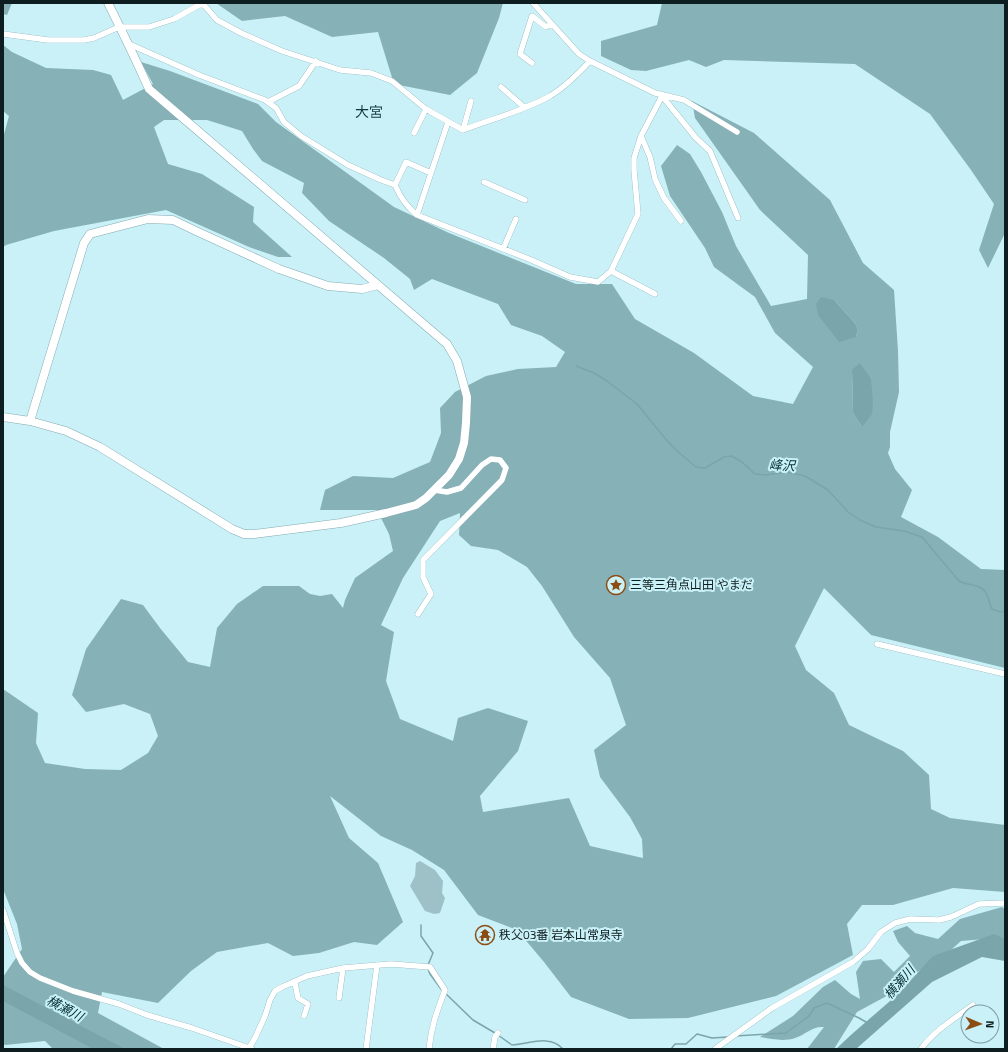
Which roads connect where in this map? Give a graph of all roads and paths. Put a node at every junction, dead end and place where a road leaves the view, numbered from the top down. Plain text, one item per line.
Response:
1 (108, 3) edge
2 (533, 3) edge
3 (551, 24) junction
4 (119, 27) junction
5 (3, 34) edge
6 (129, 44) junction
7 (590, 61) junction
8 (316, 62) junction
9 (532, 63) dead end
10 (501, 87) dead end
11 (662, 96) junction
12 (471, 101) dead end
13 (268, 102) junction
14 (524, 107) junction
15 (426, 109) junction
16 (448, 122) junction
17 (463, 130) junction
18 (737, 132) dead end
19 (414, 133) dead end
20 (641, 136) junction
21 (431, 173) junction
22 (484, 182) dead end
23 (395, 185) junction
24 (525, 200) dead end
25 (417, 215) junction
26 (738, 218) dead end
27 (516, 219) dead end
28 (681, 221) dead end
29 (502, 249) junction
30 (611, 271) junction
31 (378, 285) junction
32 (655, 294) dead end
33 (3, 417) edge
34 (30, 421) junction
35 (434, 490) junction
36 (418, 614) dead end
37 (878, 644) dead end
38 (1005, 674) edge
39 (1005, 903) edge
40 (3, 910) edge
41 (377, 964) junction
42 (343, 968) junction
43 (295, 983) junction
44 (340, 998) dead end
45 (960, 1015) edge
46 (304, 1016) dead end
47 (498, 1033) dead end
48 (250, 1048) edge
49 (366, 1049) edge
50 (429, 1049) edge
51 (493, 1049) edge
52 (714, 1049) edge
53 (921, 1049) edge

1 - 4 street
2 - 3 street
3 - 7 street
3 - 9 street
4 - 5 street
4 - 6 street
4 - 8 street
6 - 13 street
6 - 31 street
7 - 11 street
7 - 14 street
8 - 13 street
8 - 15 street
10 - 14 street
11 - 18 street
11 - 20 street
11 - 26 street
12 - 17 street
13 - 23 street
14 - 17 street
15 - 16 street
15 - 19 street
16 - 17 street
16 - 21 street
20 - 28 street
20 - 30 street
21 - 23 street
21 - 25 street
22 - 24 street
23 - 25 street
25 - 29 street
27 - 29 street
29 - 30 street
30 - 32 street
31 - 34 street
31 - 35 street
33 - 34 street
34 - 35 street
35 - 36 street
37 - 38 street
39 - 52 street
40 - 48 street
41 - 42 street
41 - 49 street
41 - 50 street
42 - 43 street
42 - 44 street
43 - 46 street
43 - 48 street
45 - 53 street
47 - 51 street

